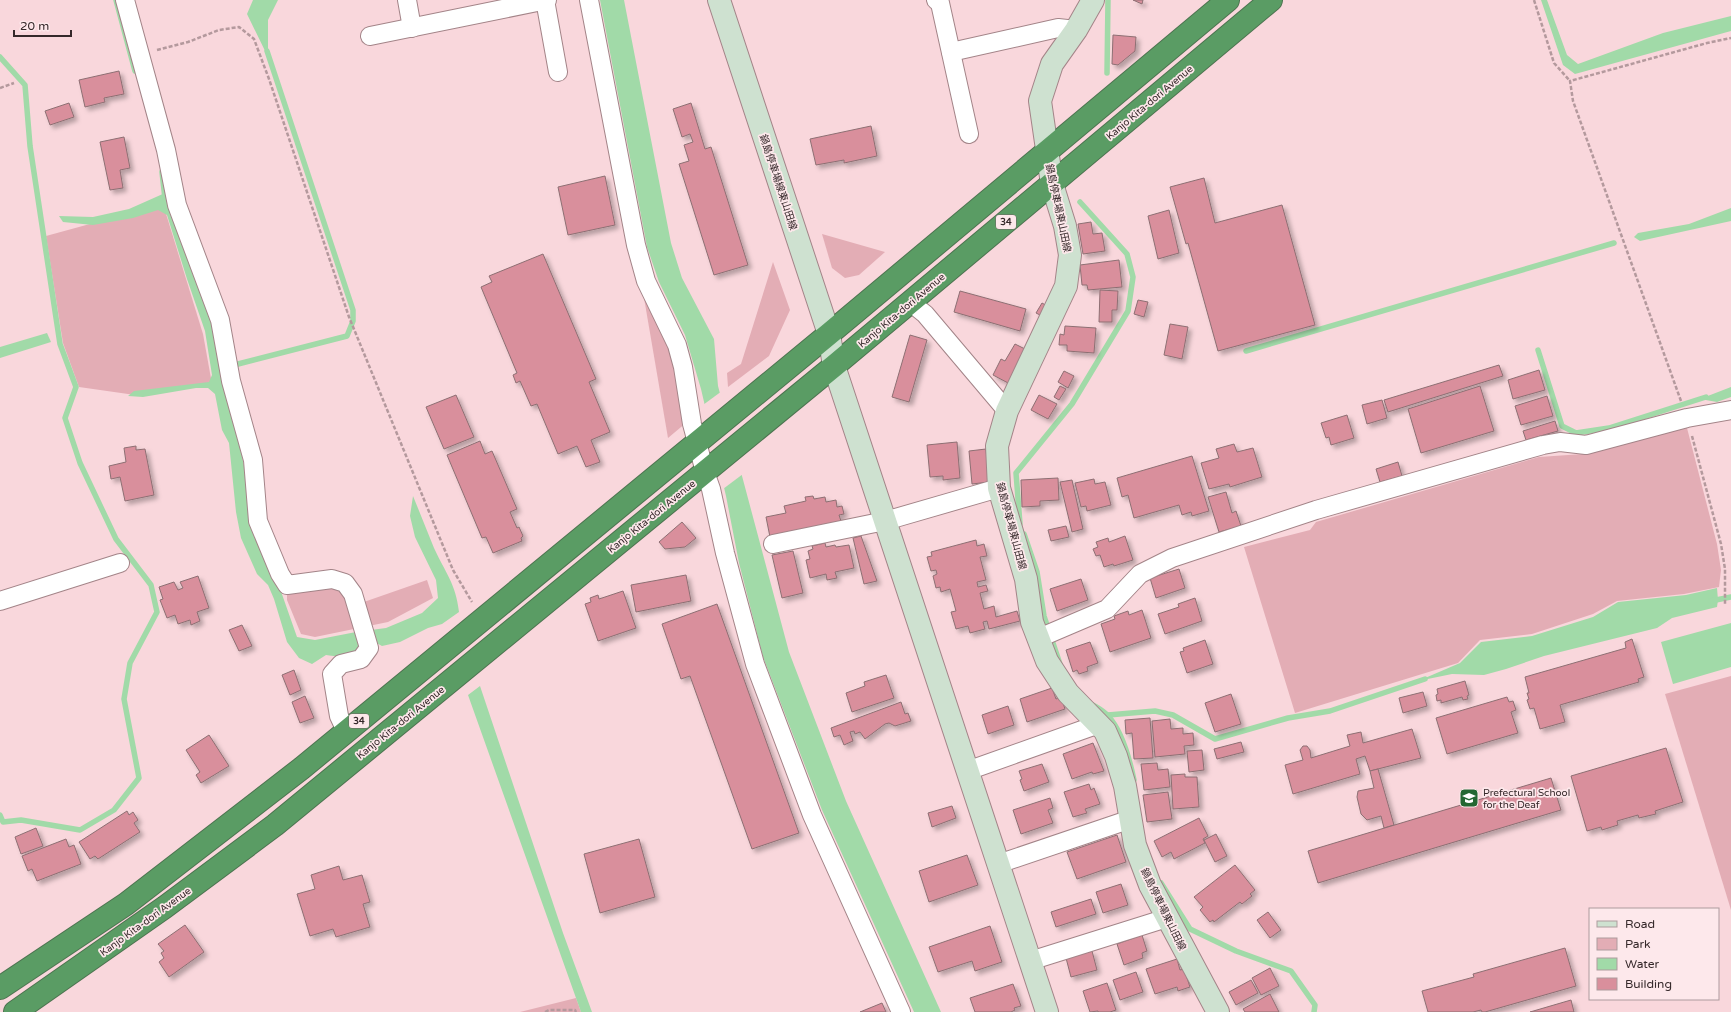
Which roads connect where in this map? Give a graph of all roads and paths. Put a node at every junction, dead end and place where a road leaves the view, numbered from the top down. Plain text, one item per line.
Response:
1 (125, 0) edge
2 (407, 0) edge
3 (546, 0) edge
4 (589, 0) edge
5 (719, 0) edge
6 (936, 0) edge
7 (1093, 0) edge
8 (1228, 0) edge
9 (1271, 0) edge
10 (1534, 0) edge
11 (412, 28) junction
12 (1076, 30) junction
13 (370, 36) dead end
14 (1731, 38) edge
15 (951, 52) junction
16 (141, 53) junction
17 (558, 72) dead end
18 (1570, 81) junction
19 (14, 83) dead end
20 (0, 88) edge
21 (969, 134) dead end
22 (1048, 150) junction
23 (1052, 184) junction
24 (910, 302) junction
25 (829, 334) junction
26 (834, 366) junction
27 (1731, 410) edge
28 (1007, 411) junction
29 (1687, 418) junction
30 (701, 440) junction
31 (708, 469) junction
32 (1000, 488) junction
33 (885, 521) junction
34 (773, 544) dead end
35 (120, 564) dead end
36 (0, 601) edge
37 (1724, 605) dead end
38 (483, 619) junction
39 (1046, 635) junction
40 (1099, 724) junction
41 (346, 731) junction
42 (968, 771) junction
43 (1131, 819) junction
44 (998, 864) junction
45 (1167, 918) junction
46 (1030, 962) junction
47 (0, 988) edge
48 (15, 1012) edge
49 (545, 1012) edge
50 (576, 1012) edge
51 (901, 1012) edge
52 (1047, 1012) edge
53 (1218, 1012) edge

1 - 16 street
2 - 11 street
3 - 11 street
3 - 17 street
4 - 30 street
5 - 25 main road, 鍋島停車場線東山田線
6 - 15 street
7 - 12 main road, 鍋島停車場東山田線
8 - 22 highway, 34
9 - 23 highway, Kanjo Kita-dori Avenue / 34
10 - 18 path
11 - 13 street
12 - 15 street
12 - 22 main road, 鍋島停車場東山田線
14 - 18 path
15 - 21 street
16 - 38 path
16 - 41 street
18 - 29 path
19 - 20 path
22 - 23 main road, 鍋島停車場東山田線
22 - 25 highway, 34
23 - 24 highway, Kanjo Kita-dori Avenue / 34
23 - 28 main road, 鍋島停車場東山田線
24 - 26 highway, Kanjo Kita-dori Avenue / 34
24 - 28 street
25 - 26 main road, 鍋島停車場線東山田線
25 - 30 highway, 34
26 - 31 highway, Kanjo Kita-dori Avenue / 34
26 - 33 main road
27 - 29 street
28 - 32 main road, 鍋島停車場東山田線
29 - 37 path
29 - 39 street
30 - 31 street
30 - 38 highway, 34
31 - 48 highway, Kanjo Kita-dori Avenue / 34
31 - 51 street
32 - 33 street
32 - 39 main road, 鍋島停車場東山田線
33 - 34 street
33 - 42 main road
35 - 36 street
38 - 41 highway, 34
39 - 40 main road, 鍋島停車場東山田線
40 - 42 street
40 - 43 main road, 鍋島停車場東山田線
41 - 47 highway, 34
42 - 44 main road
43 - 44 street
43 - 45 main road, 鍋島停車場東山田線
44 - 46 main road
45 - 46 street
45 - 53 main road, 鍋島停車場東山田線
46 - 52 main road
49 - 50 path

